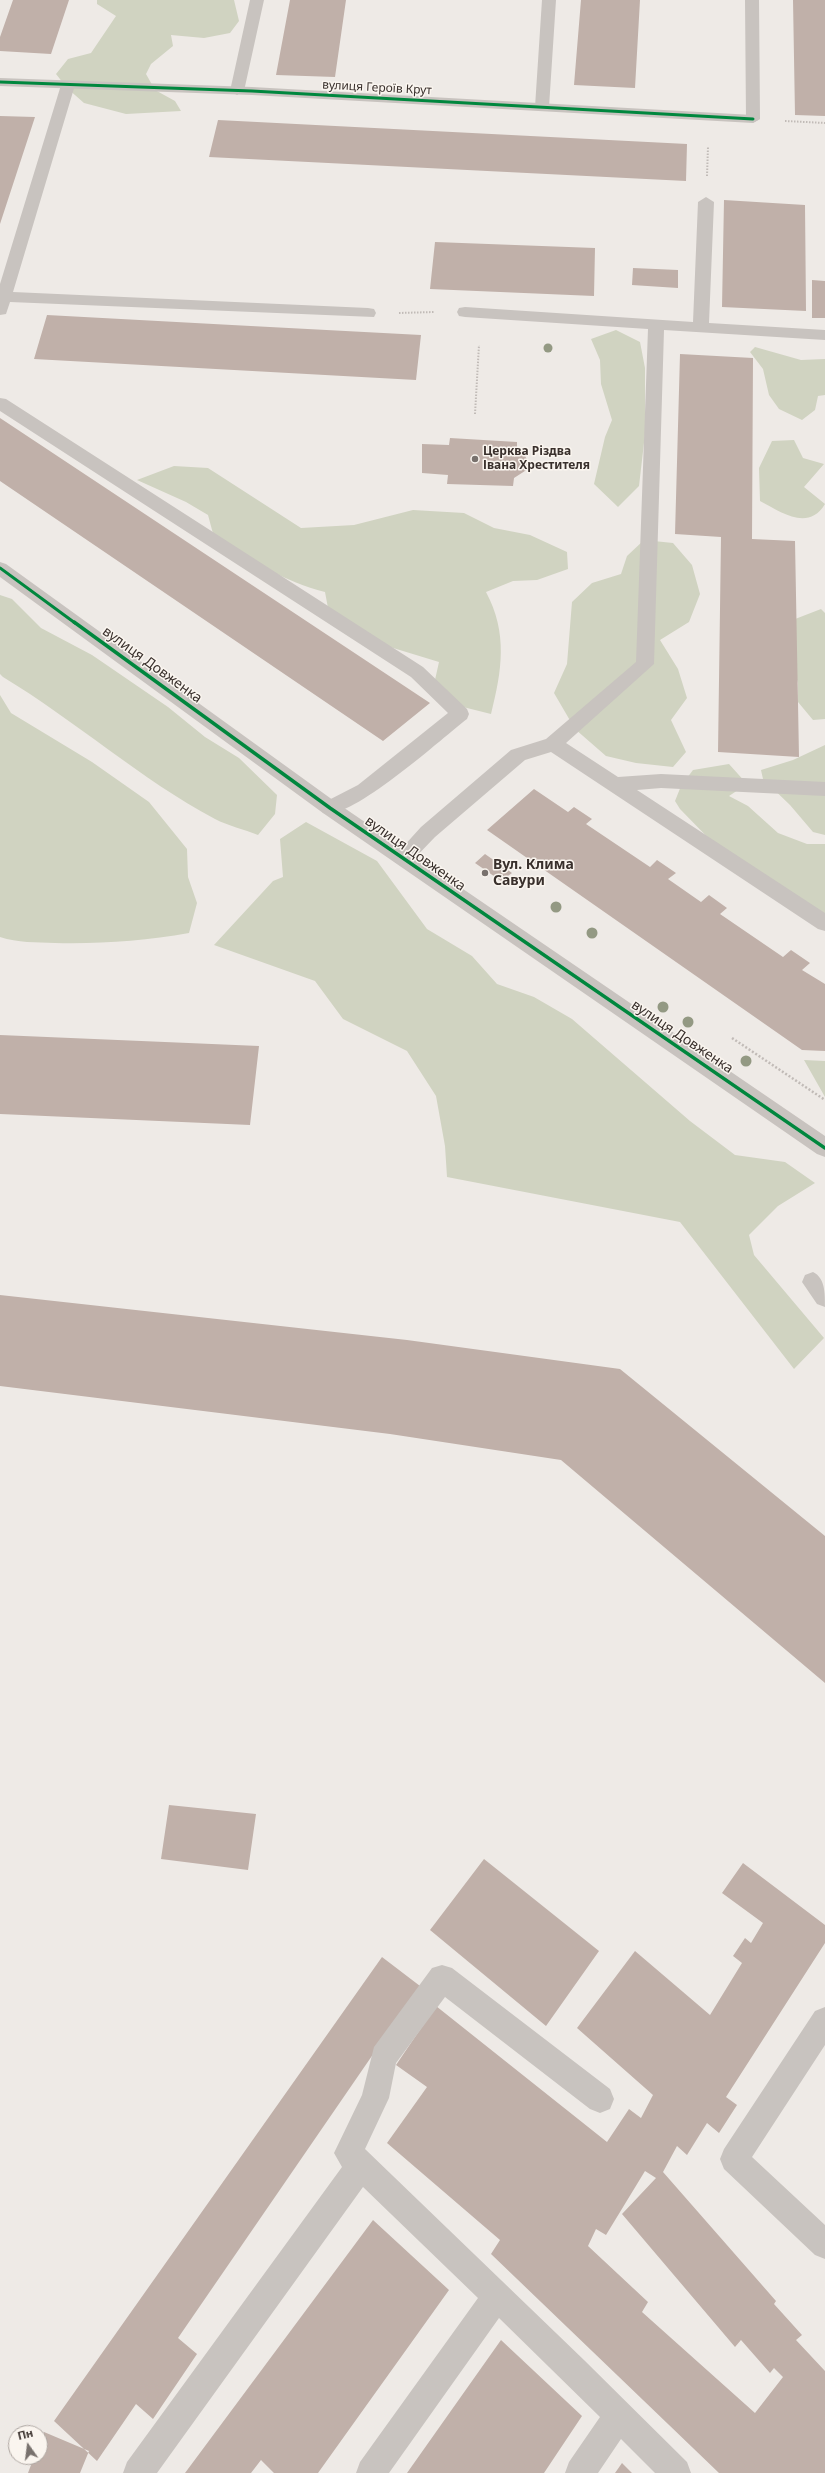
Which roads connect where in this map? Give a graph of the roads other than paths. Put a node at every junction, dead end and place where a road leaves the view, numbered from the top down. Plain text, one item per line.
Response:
1 (257, 0) edge
2 (549, 0) edge
3 (752, 0) edge
4 (0, 82) edge
5 (68, 85) junction
6 (237, 91) junction
7 (542, 107) junction
8 (706, 202) road end
9 (2, 304) edge
10 (464, 312) road end
11 (368, 313) road end
12 (656, 324) junction
13 (701, 327) junction
14 (825, 335) edge
15 (0, 403) edge
16 (0, 568) edge
17 (553, 744) junction
18 (613, 784) junction
19 (825, 790) edge
20 (330, 808) junction
21 (402, 858) junction
22 (825, 923) edge
23 (825, 1148) edge
24 (825, 2021) edge
25 (600, 2099) dead end
26 (361, 2165) junction
27 (825, 2245) edge
28 (497, 2296) junction
29 (618, 2415) junction
30 (138, 2473) edge
31 (371, 2473) edge
32 (580, 2473) edge
33 (676, 2473) edge

1 - 6 street
2 - 7 street
3 - 7 street, вулиця Героїв Крут
4 - 5 street, вулиця Героїв Крут
5 - 6 street, вулиця Героїв Крут
5 - 9 street
6 - 7 street, вулиця Героїв Крут
8 - 13 street
9 - 11 street
10 - 12 street
12 - 13 street
12 - 17 street
13 - 14 street
15 - 20 street
16 - 20 street, вулиця Довженка
17 - 18 street
17 - 21 street
18 - 19 street
18 - 22 street
20 - 21 street, вулиця Довженка
21 - 23 street, вулиця Довженка
24 - 27 street
25 - 26 street
26 - 28 street
26 - 30 street
28 - 29 street
28 - 31 street
29 - 32 street
29 - 33 street

